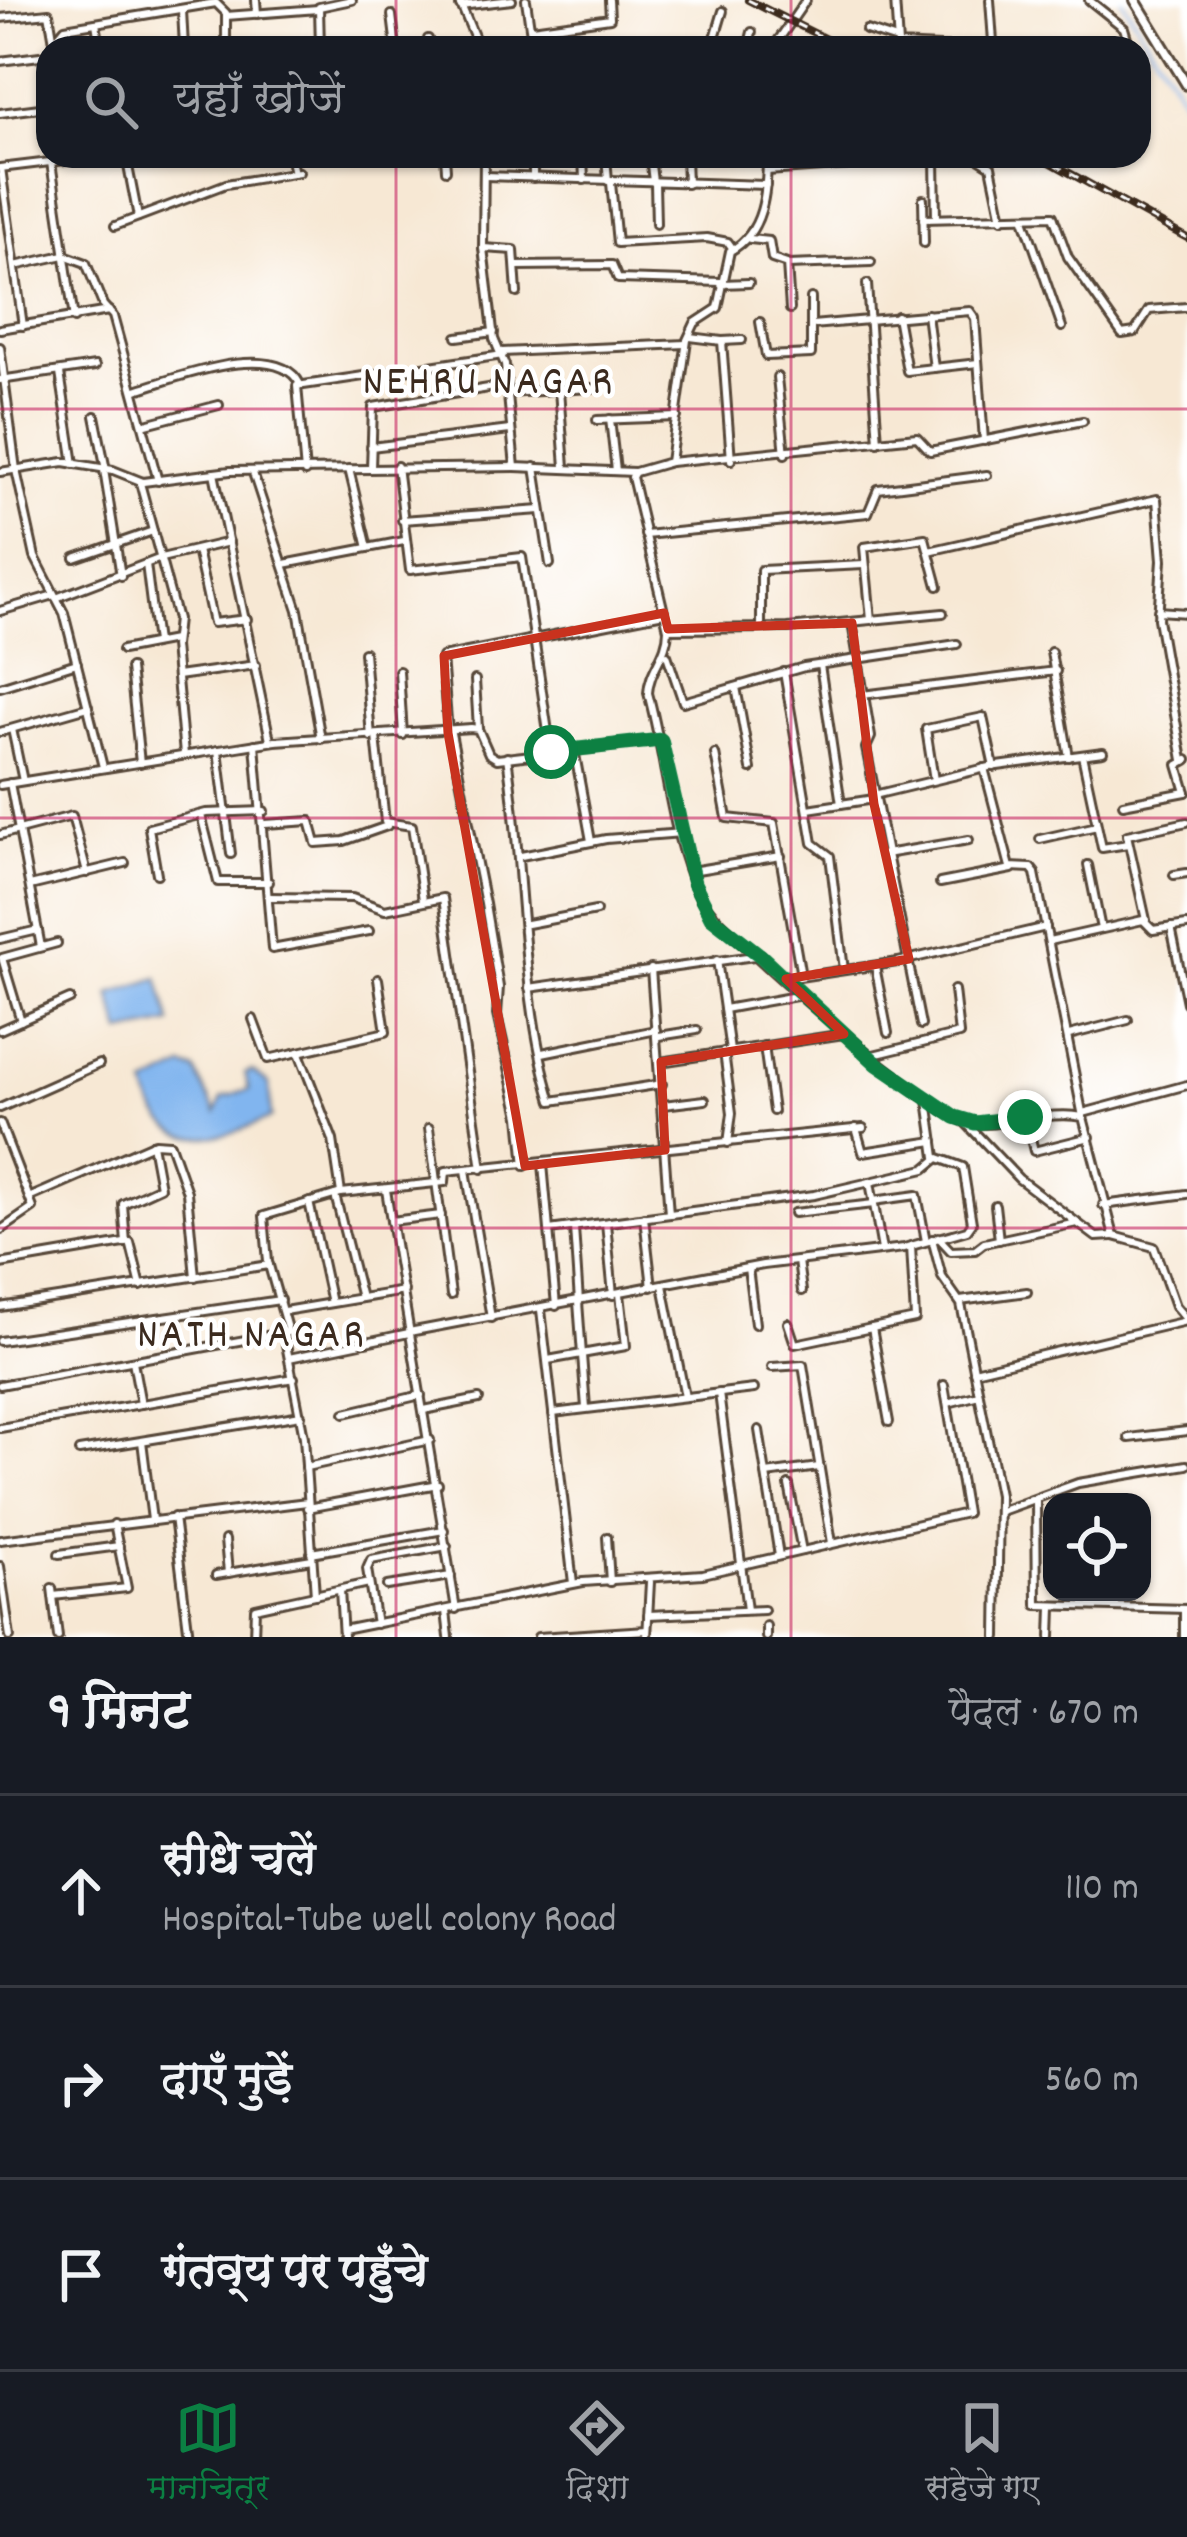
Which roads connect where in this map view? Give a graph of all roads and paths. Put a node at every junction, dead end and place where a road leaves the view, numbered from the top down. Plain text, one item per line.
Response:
1 (256, 0) edge
2 (281, 0) edge
3 (352, 0) edge
4 (510, 0) edge
5 (526, 0) edge
6 (609, 0) edge
7 (806, 0) edge
8 (895, 0) edge
9 (989, 0) edge
10 (1090, 0) edge
11 (1136, 0) edge
12 (212, 2) edge
13 (459, 3) edge
14 (182, 9) junction
15 (318, 10) junction
16 (723, 11) dead end
17 (282, 12) junction
18 (256, 14) junction
19 (392, 15) dead end
20 (226, 16) junction
21 (0, 18) edge
22 (96, 23) junction
23 (532, 29) junction
24 (866, 30) dead end
25 (752, 32) dead end
26 (54, 36) edge
27 (59, 36) edge
28 (98, 36) edge
29 (183, 36) edge
30 (226, 36) edge
31 (319, 36) edge
32 (395, 36) edge
33 (474, 36) edge
34 (532, 36) edge
35 (716, 36) edge
36 (751, 36) edge
37 (781, 36) edge
38 (885, 36) edge
39 (897, 36) edge
40 (993, 36) edge
41 (1126, 36) edge
42 (36, 57) edge
43 (0, 62) edge
44 (1187, 85) edge
45 (36, 108) edge
46 (0, 113) edge
47 (36, 164) edge
48 (1, 168) edge
49 (52, 168) edge
50 (128, 168) edge
51 (295, 168) edge
52 (485, 168) edge
53 (533, 168) edge
54 (584, 168) edge
55 (607, 168) edge
56 (652, 168) edge
57 (686, 168) edge
58 (809, 168) edge
59 (935, 168) edge
60 (991, 168) edge
61 (767, 171) joint
62 (485, 176) junction
63 (533, 178) junction
64 (584, 180) junction
65 (609, 181) junction
66 (654, 183) junction
67 (687, 184) junction
68 (766, 184) junction
69 (923, 199) dead end
70 (138, 217) junction
71 (936, 218) junction
72 (923, 219) junction
73 (1002, 219) junction
74 (1024, 219) junction
75 (656, 224) dead end
76 (115, 226) dead end
77 (750, 239) junction
78 (924, 243) dead end
79 (483, 248) junction
80 (733, 249) junction
81 (64, 255) junction
82 (871, 262) dead end
83 (15, 266) junction
84 (516, 266) junction
85 (788, 266) junction
86 (721, 283) junction
87 (748, 283) dead end
88 (867, 284) dead end
89 (517, 292) dead end
90 (812, 298) dead end
91 (1187, 307) edge
92 (790, 309) dead end
93 (109, 311) junction
94 (927, 314) junction
95 (898, 316) junction
96 (74, 319) junction
97 (868, 319) junction
98 (760, 322) dead end
99 (812, 325) junction
100 (23, 326) junction
101 (1062, 327) dead end
102 (0, 329) edge
103 (494, 332) junction
104 (457, 338) dead end
105 (687, 340) junction
106 (742, 340) dead end
107 (722, 341) junction
108 (0, 347) edge
109 (502, 353) junction
110 (978, 363) junction
111 (95, 366) dead end
112 (934, 368) junction
113 (60, 372) junction
114 (777, 377) dead end
115 (2, 380) edge
116 (300, 385) junction
117 (592, 388) dead end
118 (507, 389) junction
119 (136, 390) junction
120 (559, 390) junction
121 (219, 405) dead end
122 (95, 416) dead end
123 (678, 417) junction
124 (610, 419) junction
125 (597, 420) dead end
126 (1083, 421) dead end
127 (146, 424) junction
128 (511, 430) junction
129 (984, 441) junction
130 (878, 442) junction
131 (371, 447) junction
132 (785, 454) junction
133 (731, 460) junction
134 (670, 463) junction
135 (74, 464) junction
136 (397, 466) junction
137 (514, 467) junction
138 (535, 467) junction
139 (565, 467) junction
140 (371, 468) junction
141 (349, 469) junction
142 (16, 470) junction
143 (105, 470) junction
144 (616, 471) junction
145 (0, 472) edge
146 (253, 472) junction
147 (305, 472) junction
148 (635, 472) junction
149 (214, 473) junction
150 (987, 475) dead end
151 (140, 481) junction
152 (158, 481) junction
153 (541, 510) junction
154 (402, 520) junction
155 (153, 531) junction
156 (645, 535) junction
157 (404, 541) junction
158 (230, 542) junction
159 (115, 544) junction
160 (368, 548) junction
161 (196, 550) junction
162 (929, 551) junction
163 (75, 558) dead end
164 (161, 558) junction
165 (146, 564) junction
166 (284, 564) junction
167 (550, 564) dead end
168 (864, 565) junction
169 (121, 576) junction
170 (938, 586) dead end
171 (56, 596) junction
172 (0, 611) edge
173 (1158, 611) junction
174 (664, 613) junction
175 (943, 613) dead end
176 (1187, 613) edge
177 (247, 619) junction
178 (872, 620) junction
179 (852, 622) junction
180 (760, 628) junction
181 (668, 629) junction
182 (174, 640) junction
183 (536, 640) junction
184 (156, 644) junction
185 (957, 644) dead end
186 (122, 650) dead end
187 (364, 652) dead end
188 (1051, 652) dead end
189 (667, 654) junction
190 (856, 658) junction
191 (76, 663) junction
192 (820, 664) junction
193 (256, 665) junction
194 (130, 668) dead end
195 (399, 671) dead end
196 (1056, 671) junction
197 (784, 672) junction
198 (176, 676) junction
199 (475, 680) dead end
200 (0, 687) edge
201 (736, 687) junction
202 (862, 694) junction
203 (88, 707) junction
204 (12, 729) junction
205 (478, 729) junction
206 (0, 732) edge
207 (449, 732) junction
208 (403, 735) junction
209 (374, 737) junction
210 (321, 739) junction
211 (661, 740) junction
212 (270, 742) junction
213 (255, 744) junction
214 (574, 749) junction
215 (218, 750) junction
216 (551, 752) junction
217 (1103, 752) dead end
218 (715, 754) dead end
219 (184, 755) junction
220 (1082, 755) junction
221 (507, 757) junction
222 (1069, 757) junction
223 (1185, 760) edge
224 (140, 763) junction
225 (989, 767) junction
226 (103, 768) junction
227 (751, 769) dead end
228 (934, 780) junction
229 (23, 782) junction
230 (10, 784) junction
231 (0, 785) edge
232 (1187, 794) edge
233 (874, 797) junction
234 (1123, 803) dead end
235 (841, 804) junction
236 (808, 808) junction
237 (226, 812) junction
238 (264, 812) junction
239 (201, 815) junction
240 (1187, 822) edge
241 (265, 824) junction
242 (387, 826) junction
243 (1097, 826) junction
244 (19, 830) junction
245 (682, 833) junction
246 (0, 836) edge
247 (1040, 838) dead end
248 (969, 840) dead end
249 (591, 842) junction
250 (1128, 844) junction
251 (231, 854) dead end
252 (885, 854) junction
253 (521, 856) junction
254 (781, 856) junction
255 (125, 863) dead end
256 (1088, 865) dead end
257 (1012, 869) junction
258 (691, 871) junction
259 (87, 873) junction
260 (1187, 873) edge
261 (157, 874) dead end
262 (1174, 875) dead end
263 (268, 881) junction
264 (940, 883) dead end
265 (30, 886) junction
266 (269, 897) junction
267 (423, 900) junction
268 (596, 910) dead end
269 (1146, 920) junction
270 (527, 924) junction
271 (1187, 925) edge
272 (1046, 927) junction
273 (1171, 928) junction
274 (1101, 929) junction
275 (38, 930) junction
276 (369, 931) dead end
277 (0, 939) edge
278 (1049, 941) junction
279 (58, 944) dead end
280 (41, 947) junction
281 (761, 956) junction
282 (909, 959) junction
283 (716, 960) junction
284 (874, 965) junction
285 (651, 969) junction
286 (844, 970) junction
287 (801, 976) junction
288 (786, 979) junction
289 (378, 980) dead end
290 (529, 988) junction
291 (954, 990) dead end
292 (803, 994) junction
293 (70, 999) dead end
294 (1187, 1003) edge
295 (724, 1009) junction
296 (253, 1019) dead end
297 (1128, 1020) dead end
298 (21, 1021) junction
299 (921, 1024) dead end
300 (0, 1030) edge
301 (697, 1030) dead end
302 (657, 1033) junction
303 (844, 1034) junction
304 (888, 1034) dead end
305 (1069, 1035) junction
306 (764, 1046) junction
307 (727, 1052) junction
308 (298, 1053) junction
309 (542, 1053) junction
310 (869, 1057) junction
311 (660, 1062) junction
312 (100, 1064) dead end
313 (662, 1084) junction
314 (1187, 1085) edge
315 (927, 1096) junction
316 (705, 1100) dead end
317 (663, 1106) junction
318 (0, 1108) edge
319 (773, 1111) dead end
320 (1083, 1115) junction
321 (1025, 1117) junction
322 (964, 1121) junction
323 (0, 1123) edge
324 (428, 1128) dead end
325 (1090, 1137) junction
326 (934, 1141) junction
327 (728, 1143) junction
328 (152, 1144) junction
329 (665, 1150) junction
330 (937, 1159) junction
331 (543, 1164) junction
332 (525, 1166) junction
333 (482, 1168) junction
334 (466, 1170) junction
335 (870, 1182) junction
336 (436, 1183) junction
337 (386, 1190) junction
338 (338, 1194) junction
339 (1187, 1194) edge
340 (31, 1197) junction
341 (309, 1202) junction
342 (874, 1202) junction
343 (995, 1205) dead end
344 (1103, 1205) junction
345 (794, 1213) dead end
346 (669, 1214) junction
347 (441, 1215) junction
348 (644, 1217) junction
349 (392, 1221) junction
350 (606, 1222) junction
351 (1077, 1223) junction
352 (574, 1227) junction
353 (1, 1230) edge
354 (549, 1230) junction
355 (1114, 1235) junction
356 (932, 1239) junction
357 (999, 1240) junction
358 (126, 1243) junction
359 (911, 1246) junction
360 (882, 1250) junction
361 (798, 1261) junction
362 (0, 1264) edge
363 (269, 1265) junction
364 (748, 1268) junction
365 (195, 1277) junction
366 (663, 1285) junction
367 (141, 1286) junction
368 (652, 1287) junction
369 (404, 1291) junction
370 (802, 1291) dead end
371 (1027, 1292) dead end
372 (616, 1294) junction
373 (452, 1295) dead end
374 (361, 1298) junction
375 (280, 1300) junction
376 (960, 1301) junction
377 (579, 1302) junction
378 (331, 1303) junction
379 (556, 1306) junction
380 (0, 1307) edge
381 (541, 1310) junction
382 (284, 1311) junction
383 (491, 1318) junction
384 (1187, 1320) edge
385 (788, 1323) dead end
386 (755, 1324) dead end
387 (872, 1328) junction
388 (409, 1333) junction
389 (284, 1334) junction
390 (0, 1341) edge
391 (582, 1354) junction
392 (290, 1358) junction
393 (133, 1360) junction
394 (548, 1360) junction
395 (772, 1367) dead end
396 (974, 1371) junction
397 (294, 1378) junction
398 (0, 1384) edge
399 (944, 1385) dead end
400 (754, 1389) dead end
401 (719, 1393) junction
402 (421, 1395) junction
403 (980, 1395) junction
404 (685, 1397) junction
405 (479, 1399) dead end
406 (948, 1403) junction
407 (141, 1404) junction
408 (586, 1408) junction
409 (424, 1410) junction
410 (553, 1412) junction
411 (345, 1413) dead end
412 (301, 1415) junction
413 (889, 1422) dead end
414 (0, 1428) edge
415 (759, 1430) dead end
416 (1187, 1431) edge
417 (1130, 1438) dead end
418 (430, 1440) junction
419 (142, 1441) junction
420 (79, 1451) dead end
421 (1187, 1466) edge
422 (306, 1467) junction
423 (819, 1467) junction
424 (766, 1474) junction
425 (438, 1484) junction
426 (789, 1485) dead end
427 (1036, 1501) junction
428 (307, 1505) junction
429 (1001, 1511) junction
430 (174, 1517) junction
431 (152, 1520) junction
432 (114, 1524) junction
433 (445, 1530) junction
434 (608, 1537) dead end
435 (0, 1540) edge
436 (225, 1540) dead end
437 (832, 1543) junction
438 (119, 1546) junction
439 (447, 1546) junction
440 (802, 1550) junction
441 (58, 1554) dead end
442 (312, 1556) junction
443 (779, 1556) junction
444 (742, 1565) junction
445 (0, 1566) edge
446 (228, 1573) junction
447 (215, 1575) dead end
448 (452, 1576) junction
449 (610, 1582) junction
450 (650, 1582) junction
451 (369, 1583) junction
452 (573, 1583) junction
453 (387, 1586) dead end
454 (340, 1590) junction
455 (316, 1595) junction
456 (1052, 1607) junction
457 (456, 1609) junction
458 (1186, 1609) edge
459 (747, 1610) junction
460 (764, 1610) dead end
461 (446, 1611) junction
462 (648, 1615) junction
463 (376, 1624) junction
464 (766, 1626) dead end
465 (647, 1633) edge
466 (343, 1634) edge
467 (10, 1637) edge
468 (58, 1637) edge
469 (189, 1637) edge
470 (254, 1637) edge
471 (449, 1637) edge
472 (538, 1637) edge
473 (766, 1637) edge
474 (997, 1637) edge
475 (1052, 1637) edge
476 (1184, 1637) edge

1 - 18 street
2 - 17 street
3 - 15 street
4 - 13 street
5 - 23 street
6 - 23 street
7 - 37 street
8 - 39 street
9 - 40 street
10 - 41 street
11 - 44 street
12 - 14 street
12 - 20 street
13 - 33 street
14 - 22 street
14 - 29 street
15 - 17 street
15 - 31 street
16 - 35 street
17 - 18 street
18 - 20 street
19 - 32 street
20 - 30 street
21 - 26 street
22 - 27 street
22 - 28 street
23 - 34 street
24 - 38 street
25 - 36 street
42 - 43 street
45 - 46 street
47 - 48 street
48 - 83 street
49 - 81 street
50 - 70 street
51 - 70 street
52 - 62 street
53 - 63 street
54 - 64 street
55 - 65 street
56 - 66 street
57 - 67 street
58 - 61 street
59 - 71 street
60 - 73 street
61 - 68 street
62 - 63 street
62 - 79 street
63 - 64 street
64 - 65 street
65 - 66 street
65 - 80 street
66 - 67 street
66 - 75 street
67 - 68 street
68 - 77 street
69 - 72 street
70 - 76 street
71 - 72 street
71 - 73 street
72 - 78 street
73 - 74 street
74 - 91 street
74 - 101 street
77 - 80 street
77 - 85 street
79 - 84 street
79 - 103 street
80 - 86 street
81 - 83 street
81 - 93 street
81 - 96 street
82 - 85 street
83 - 100 street
84 - 86 street
84 - 89 street
85 - 92 street
86 - 87 street
86 - 105 street
88 - 97 street
90 - 99 street
93 - 96 street
93 - 119 street
94 - 95 street
94 - 110 street
94 - 112 street
95 - 97 street
95 - 112 street
96 - 100 street
97 - 99 street
97 - 130 street
98 - 99 street
100 - 102 street
103 - 104 street
103 - 109 street
105 - 107 street
105 - 109 street
105 - 123 street
106 - 107 street
107 - 133 street
108 - 115 street
109 - 116 street
109 - 118 street
110 - 112 street
110 - 129 street
111 - 113 street
113 - 115 street
113 - 135 street
114 - 132 street
115 - 142 street
116 - 119 street
116 - 147 street
117 - 120 street
118 - 120 street
118 - 128 street
118 - 131 street
119 - 127 street
120 - 139 street
121 - 127 street
122 - 143 street
123 - 124 street
123 - 134 street
124 - 125 street
124 - 144 street
126 - 129 street
127 - 152 street
128 - 131 street
128 - 137 street
129 - 130 street
130 - 132 street
131 - 140 street
132 - 133 street
133 - 134 street
134 - 148 street
135 - 142 street
135 - 143 street
136 - 137 street
136 - 140 street
136 - 154 street
137 - 138 street
138 - 139 street
138 - 153 street
139 - 144 street
140 - 141 street
141 - 147 street
141 - 160 street
142 - 145 street
142 - 171 street
143 - 151 street
143 - 159 street
144 - 148 street
146 - 147 street
146 - 149 street
146 - 166 street
148 - 156 street
149 - 152 street
149 - 158 street
150 - 156 street
151 - 152 street
151 - 155 street
153 - 154 street
153 - 167 street
154 - 157 street
155 - 159 street
155 - 164 street
156 - 174 street
157 - 160 street
157 - 183 street
158 - 161 street
158 - 177 street
159 - 163 street
159 - 169 street
160 - 166 street
161 - 164 street
161 - 177 street
162 - 168 street
162 - 170 street
162 - 173 street
164 - 165 street
164 - 182 street
165 - 169 street
165 - 184 street
166 - 210 street
168 - 178 street
168 - 180 street
169 - 171 street
171 - 172 street
171 - 191 street
173 - 176 street
173 - 223 street
174 - 181 street
174 - 183 street
175 - 178 street
177 - 193 street
178 - 179 street
179 - 180 street
179 - 190 street
180 - 181 street
181 - 189 street
182 - 184 street
182 - 198 street
183 - 207 street
183 - 216 street
184 - 186 street
185 - 190 street
187 - 209 street
188 - 196 street
189 - 201 street
189 - 211 street
190 - 192 street
190 - 202 street
191 - 200 street
191 - 203 street
192 - 197 street
192 - 235 street
193 - 198 street
193 - 212 street
194 - 224 street
195 - 208 street
196 - 202 street
196 - 222 street
197 - 201 street
197 - 236 street
198 - 219 street
199 - 205 street
201 - 227 street
202 - 233 street
203 - 204 street
203 - 226 street
204 - 206 street
204 - 229 street
205 - 207 street
205 - 221 street
207 - 208 street
207 - 332 street
208 - 209 street
209 - 210 street
209 - 242 street
210 - 212 street
211 - 214 street
211 - 245 street
212 - 213 street
213 - 215 street
213 - 238 street
214 - 216 street
214 - 249 street
215 - 219 street
215 - 237 street
216 - 221 street
217 - 220 street
218 - 254 street
219 - 224 street
220 - 222 street
220 - 243 street
221 - 253 street
222 - 225 street
223 - 232 street
224 - 226 street
225 - 228 street
225 - 228 street
225 - 257 street
226 - 229 street
228 - 233 street
229 - 230 street
230 - 231 street
230 - 244 street
232 - 234 street
233 - 235 street
233 - 252 street
235 - 236 street
236 - 286 street
237 - 238 street
237 - 239 street
237 - 251 street
238 - 241 street
239 - 261 street
239 - 263 street
240 - 250 street
241 - 242 street
241 - 263 street
242 - 267 street
243 - 247 street
243 - 250 street
244 - 246 street
244 - 259 street
244 - 265 street
245 - 249 street
245 - 258 street
248 - 252 street
249 - 253 street
250 - 269 street
252 - 282 street
253 - 270 street
254 - 258 street
254 - 287 street
255 - 259 street
256 - 274 street
257 - 264 street
257 - 272 street
258 - 281 street
259 - 265 street
260 - 262 street
263 - 266 street
265 - 275 street
266 - 267 street
266 - 276 street
267 - 333 street
268 - 270 street
269 - 273 street
269 - 274 street
270 - 290 street
271 - 273 street
272 - 278 street
272 - 282 street
273 - 294 street
274 - 278 street
275 - 277 street
275 - 280 street
278 - 305 street
279 - 280 street
280 - 298 street
281 - 283 street
281 - 288 street
282 - 284 street
282 - 299 street
283 - 285 street
283 - 295 street
284 - 286 street
284 - 304 street
285 - 290 street
285 - 302 street
286 - 287 street
287 - 288 street
288 - 292 street
289 - 308 street
290 - 309 street
291 - 310 street
292 - 295 street
292 - 303 street
293 - 298 street
295 - 307 street
296 - 308 street
297 - 305 street
298 - 300 street
301 - 302 street
302 - 309 street
302 - 311 street
303 - 306 street
303 - 310 street
305 - 320 street
306 - 307 street
306 - 319 street
307 - 311 street
307 - 327 street
308 - 338 street
309 - 313 street
310 - 315 street
311 - 313 street
312 - 318 street
313 - 317 street
314 - 320 street
315 - 322 street
315 - 326 street
316 - 317 street
317 - 329 street
320 - 321 street
320 - 325 street
321 - 322 street
321 - 325 street
322 - 351 street
323 - 340 street
324 - 336 street
325 - 344 street
326 - 327 street
326 - 330 street
327 - 329 street
328 - 340 street
328 - 358 street
328 - 365 street
329 - 331 street
329 - 346 street
330 - 335 street
330 - 356 street
331 - 332 street
331 - 354 street
332 - 333 street
333 - 334 street
334 - 336 street
334 - 383 street
335 - 342 street
335 - 346 street
336 - 337 street
336 - 347 street
337 - 338 street
337 - 349 street
338 - 341 street
338 - 374 street
339 - 344 street
340 - 353 street
341 - 363 street
341 - 378 street
342 - 345 street
342 - 356 street
342 - 360 street
343 - 357 street
344 - 355 street
346 - 348 street
347 - 349 street
347 - 373 street
348 - 350 street
348 - 368 street
349 - 369 street
350 - 352 street
350 - 372 street
351 - 355 street
351 - 357 street
352 - 354 street
352 - 377 street
354 - 379 street
355 - 384 street
356 - 357 street
356 - 359 street
356 - 376 street
358 - 362 street
358 - 367 street
359 - 360 street
359 - 387 street
360 - 361 street
361 - 364 street
361 - 370 street
363 - 365 street
363 - 375 street
364 - 366 street
364 - 386 street
365 - 367 street
366 - 368 street
366 - 404 street
367 - 380 street
368 - 372 street
369 - 374 street
369 - 388 street
371 - 376 street
372 - 377 street
372 - 391 street
374 - 378 street
375 - 382 street
375 - 390 street
376 - 396 street
377 - 379 street
377 - 391 street
378 - 382 street
379 - 381 street
381 - 383 street
381 - 394 street
382 - 389 street
383 - 388 street
384 - 396 street
385 - 387 street
387 - 413 street
388 - 392 street
388 - 402 street
389 - 392 street
389 - 393 street
391 - 394 street
391 - 408 street
392 - 397 street
393 - 398 street
393 - 407 street
394 - 410 street
395 - 423 street
396 - 403 street
397 - 407 street
397 - 412 street
399 - 406 street
400 - 401 street
401 - 404 street
401 - 444 street
402 - 409 street
402 - 411 street
403 - 406 street
403 - 429 street
404 - 408 street
405 - 409 street
406 - 437 street
407 - 414 street
408 - 410 street
409 - 418 street
410 - 452 street
412 - 419 street
412 - 422 street
415 - 424 street
416 - 417 street
418 - 422 street
418 - 425 street
419 - 420 street
419 - 431 street
421 - 427 street
422 - 428 street
423 - 424 street
423 - 437 street
424 - 443 street
425 - 428 street
425 - 433 street
426 - 440 street
427 - 429 street
427 - 456 street
428 - 430 street
428 - 442 street
429 - 474 street
430 - 431 street
430 - 469 street
431 - 432 street
432 - 435 street
432 - 438 street
433 - 439 street
433 - 442 street
434 - 449 street
436 - 446 street
437 - 440 street
438 - 441 street
438 - 468 street
439 - 448 street
439 - 451 street
440 - 443 street
442 - 446 street
442 - 455 street
443 - 444 street
444 - 450 street
444 - 459 street
445 - 467 street
446 - 447 street
448 - 453 street
448 - 457 street
449 - 450 street
449 - 452 street
450 - 462 street
451 - 454 street
451 - 463 street
452 - 457 street
454 - 455 street
454 - 466 street
455 - 470 street
456 - 458 street
456 - 475 street
457 - 461 street
458 - 476 street
459 - 460 street
459 - 462 street
461 - 463 street
461 - 471 street
462 - 465 street
463 - 466 street
464 - 473 street
465 - 472 street

